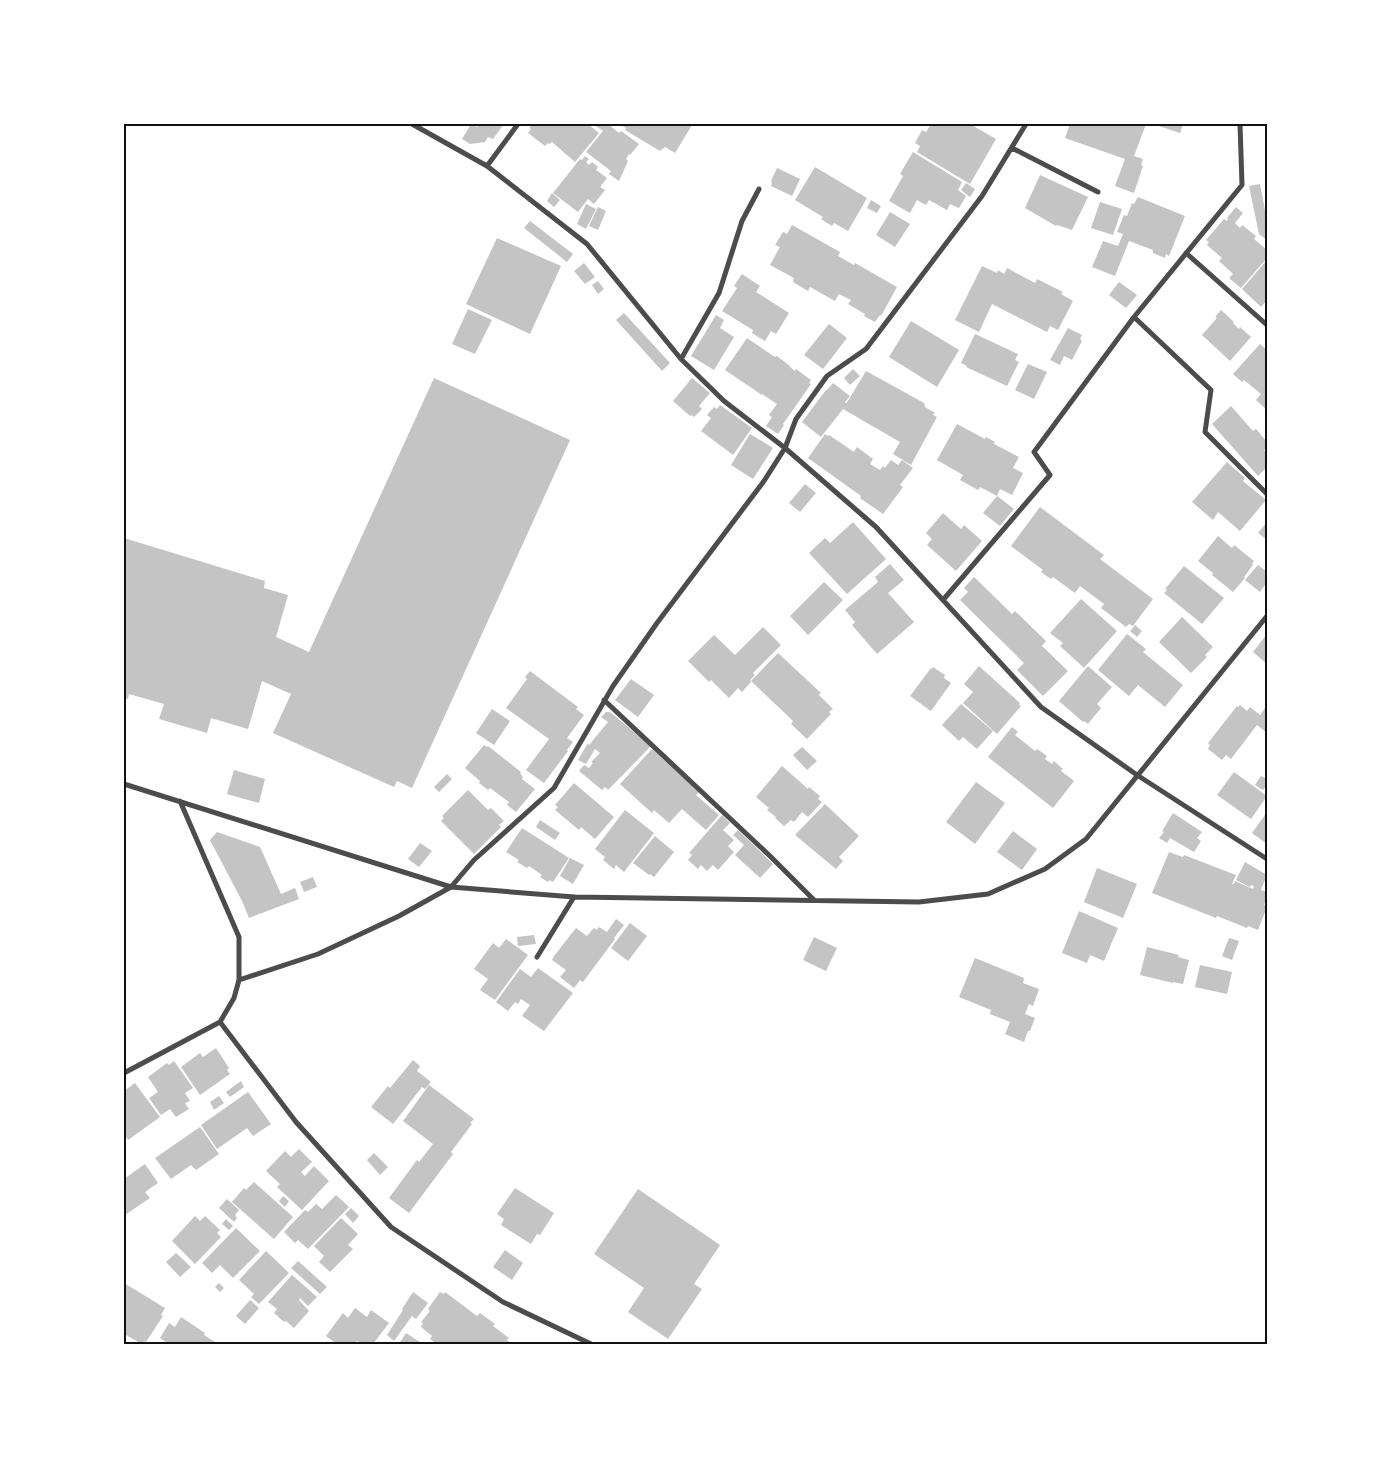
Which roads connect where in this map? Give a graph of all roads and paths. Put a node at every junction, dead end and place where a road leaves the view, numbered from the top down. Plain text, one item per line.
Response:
1 (412, 124) edge
2 (518, 124) edge
3 (1026, 124) edge
4 (1240, 124) edge
5 (1012, 148) junction
6 (488, 166) junction
7 (759, 189) dead end
8 (1098, 192) dead end
9 (1186, 253) junction
10 (1134, 317) junction
11 (1267, 325) edge
12 (681, 359) junction
13 (785, 448) junction
14 (1267, 494) edge
15 (943, 600) junction
16 (1267, 616) edge
17 (604, 700) junction
18 (1137, 775) junction
19 (124, 784) edge
20 (180, 801) junction
21 (1267, 859) edge
22 (451, 887) junction
23 (574, 897) junction
24 (814, 900) junction
25 (537, 957) dead end
26 (239, 980) junction
27 (220, 1022) junction
28 (124, 1073) edge
29 (591, 1344) edge

1 - 6 street
2 - 6 street
3 - 5 street
4 - 9 street
5 - 8 street
5 - 13 street
6 - 12 street
7 - 12 street
9 - 10 street
9 - 11 street
10 - 14 street
10 - 15 street
12 - 13 street
13 - 15 street
13 - 17 street
15 - 18 street
16 - 18 street
17 - 22 street
17 - 24 street
18 - 21 street
18 - 24 street
19 - 20 street
20 - 22 street
20 - 26 street
22 - 23 street
22 - 26 street
23 - 24 street
23 - 25 street
26 - 27 street
27 - 28 street
27 - 29 street

